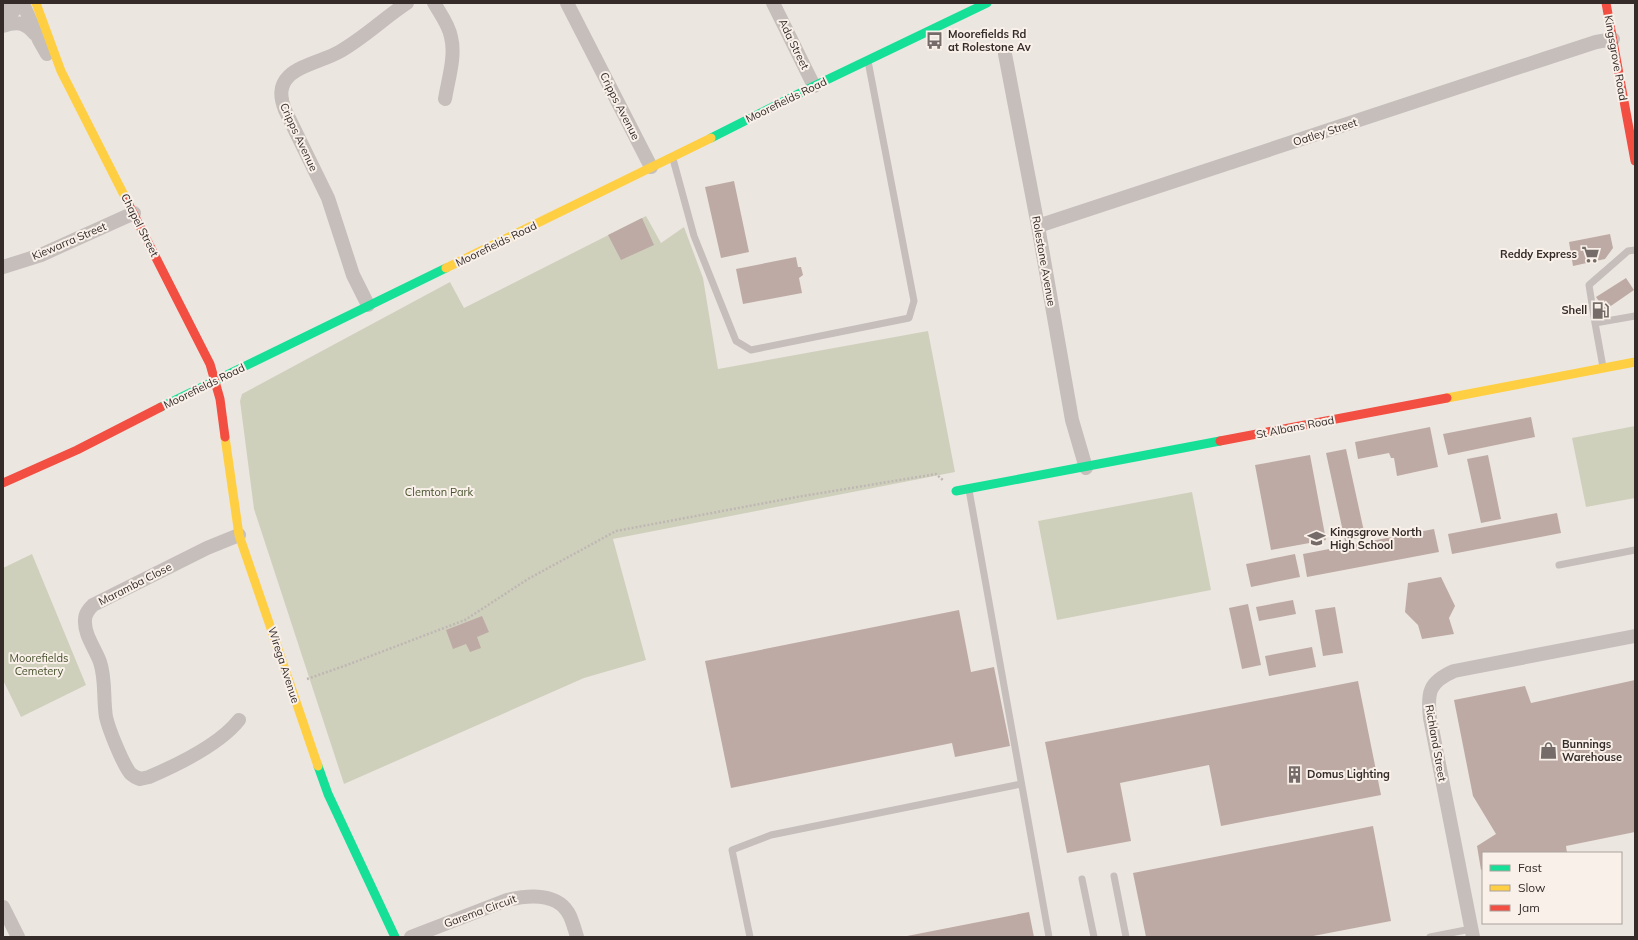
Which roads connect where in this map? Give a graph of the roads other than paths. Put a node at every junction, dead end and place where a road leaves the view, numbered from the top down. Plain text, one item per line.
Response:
1 (407, 3) edge
2 (434, 3) edge
3 (567, 3) edge
4 (773, 3) edge
5 (987, 3) edge
6 (1606, 3) edge
7 (22, 4) edge
8 (3, 6) edge
9 (3, 22) edge
10 (3, 26) edge
11 (1613, 39) junction
12 (39, 40) junction
13 (1005, 54) dead end
14 (868, 60) junction
15 (61, 71) junction
16 (814, 86) junction
17 (445, 99) dead end
18 (672, 157) junction
19 (1635, 161) edge
20 (651, 167) junction
21 (134, 213) junction
22 (1038, 226) junction
23 (1635, 250) edge
24 (3, 267) edge
25 (368, 305) junction
26 (1635, 316) edge
27 (1595, 323) junction
28 (1635, 362) edge
29 (1603, 367) junction
30 (215, 380) junction
31 (1086, 468) junction
32 (3, 483) edge
33 (969, 489) junction
34 (956, 491) road end
35 (240, 535) junction
36 (1635, 550) edge
37 (1559, 565) dead end
38 (1635, 636) edge
39 (239, 720) dead end
40 (1021, 784) junction
41 (1114, 876) dead end
42 (1082, 879) dead end
43 (3, 907) edge
44 (1472, 933) edge
45 (18, 937) edge
46 (394, 937) edge
47 (410, 937) edge
48 (577, 937) edge
49 (750, 937) edge
50 (1048, 937) edge
51 (1094, 937) edge
52 (1126, 937) edge
53 (1430, 937) edge

1 - 25 street, Cripps Avenue
2 - 17 street
3 - 20 street, Cripps Avenue
4 - 16 street, Ada Street
5 - 14 street, Moorefields Road
6 - 11 street, Kingsgrove Road
7 - 8 street
7 - 9 street
7 - 12 street, Chapel Street
7 - 15 street, Chapel Street
10 - 12 street, Chapel Street
11 - 19 street, Kingsgrove Road
11 - 22 street, Oatley Street
12 - 15 street, Chapel Street
13 - 22 street, Rolestone Avenue
14 - 16 street, Moorefields Road
14 - 18 lane
15 - 21 street, Chapel Street
16 - 18 street, Moorefields Road
18 - 20 street, Moorefields Road
20 - 25 street, Moorefields Road
21 - 24 street, Kiewarra Street
21 - 30 street, Chapel Street
22 - 31 street, Rolestone Avenue
23 - 27 lane
25 - 30 street, Moorefields Road
26 - 27 lane
27 - 29 lane
28 - 29 street, St Albans Road
29 - 31 street, St Albans Road
30 - 32 street, Moorefields Road
30 - 35 street, Wirega Avenue
31 - 33 street, St Albans Road
33 - 34 street, St Albans Road
33 - 40 lane
35 - 39 street, Maramba Close
35 - 46 street, Wirega Avenue
36 - 37 lane
38 - 44 street, Richland Street
40 - 49 lane
40 - 50 lane
41 - 52 lane
42 - 51 lane
43 - 45 street
44 - 53 lane
47 - 48 street, Garema Circuit

